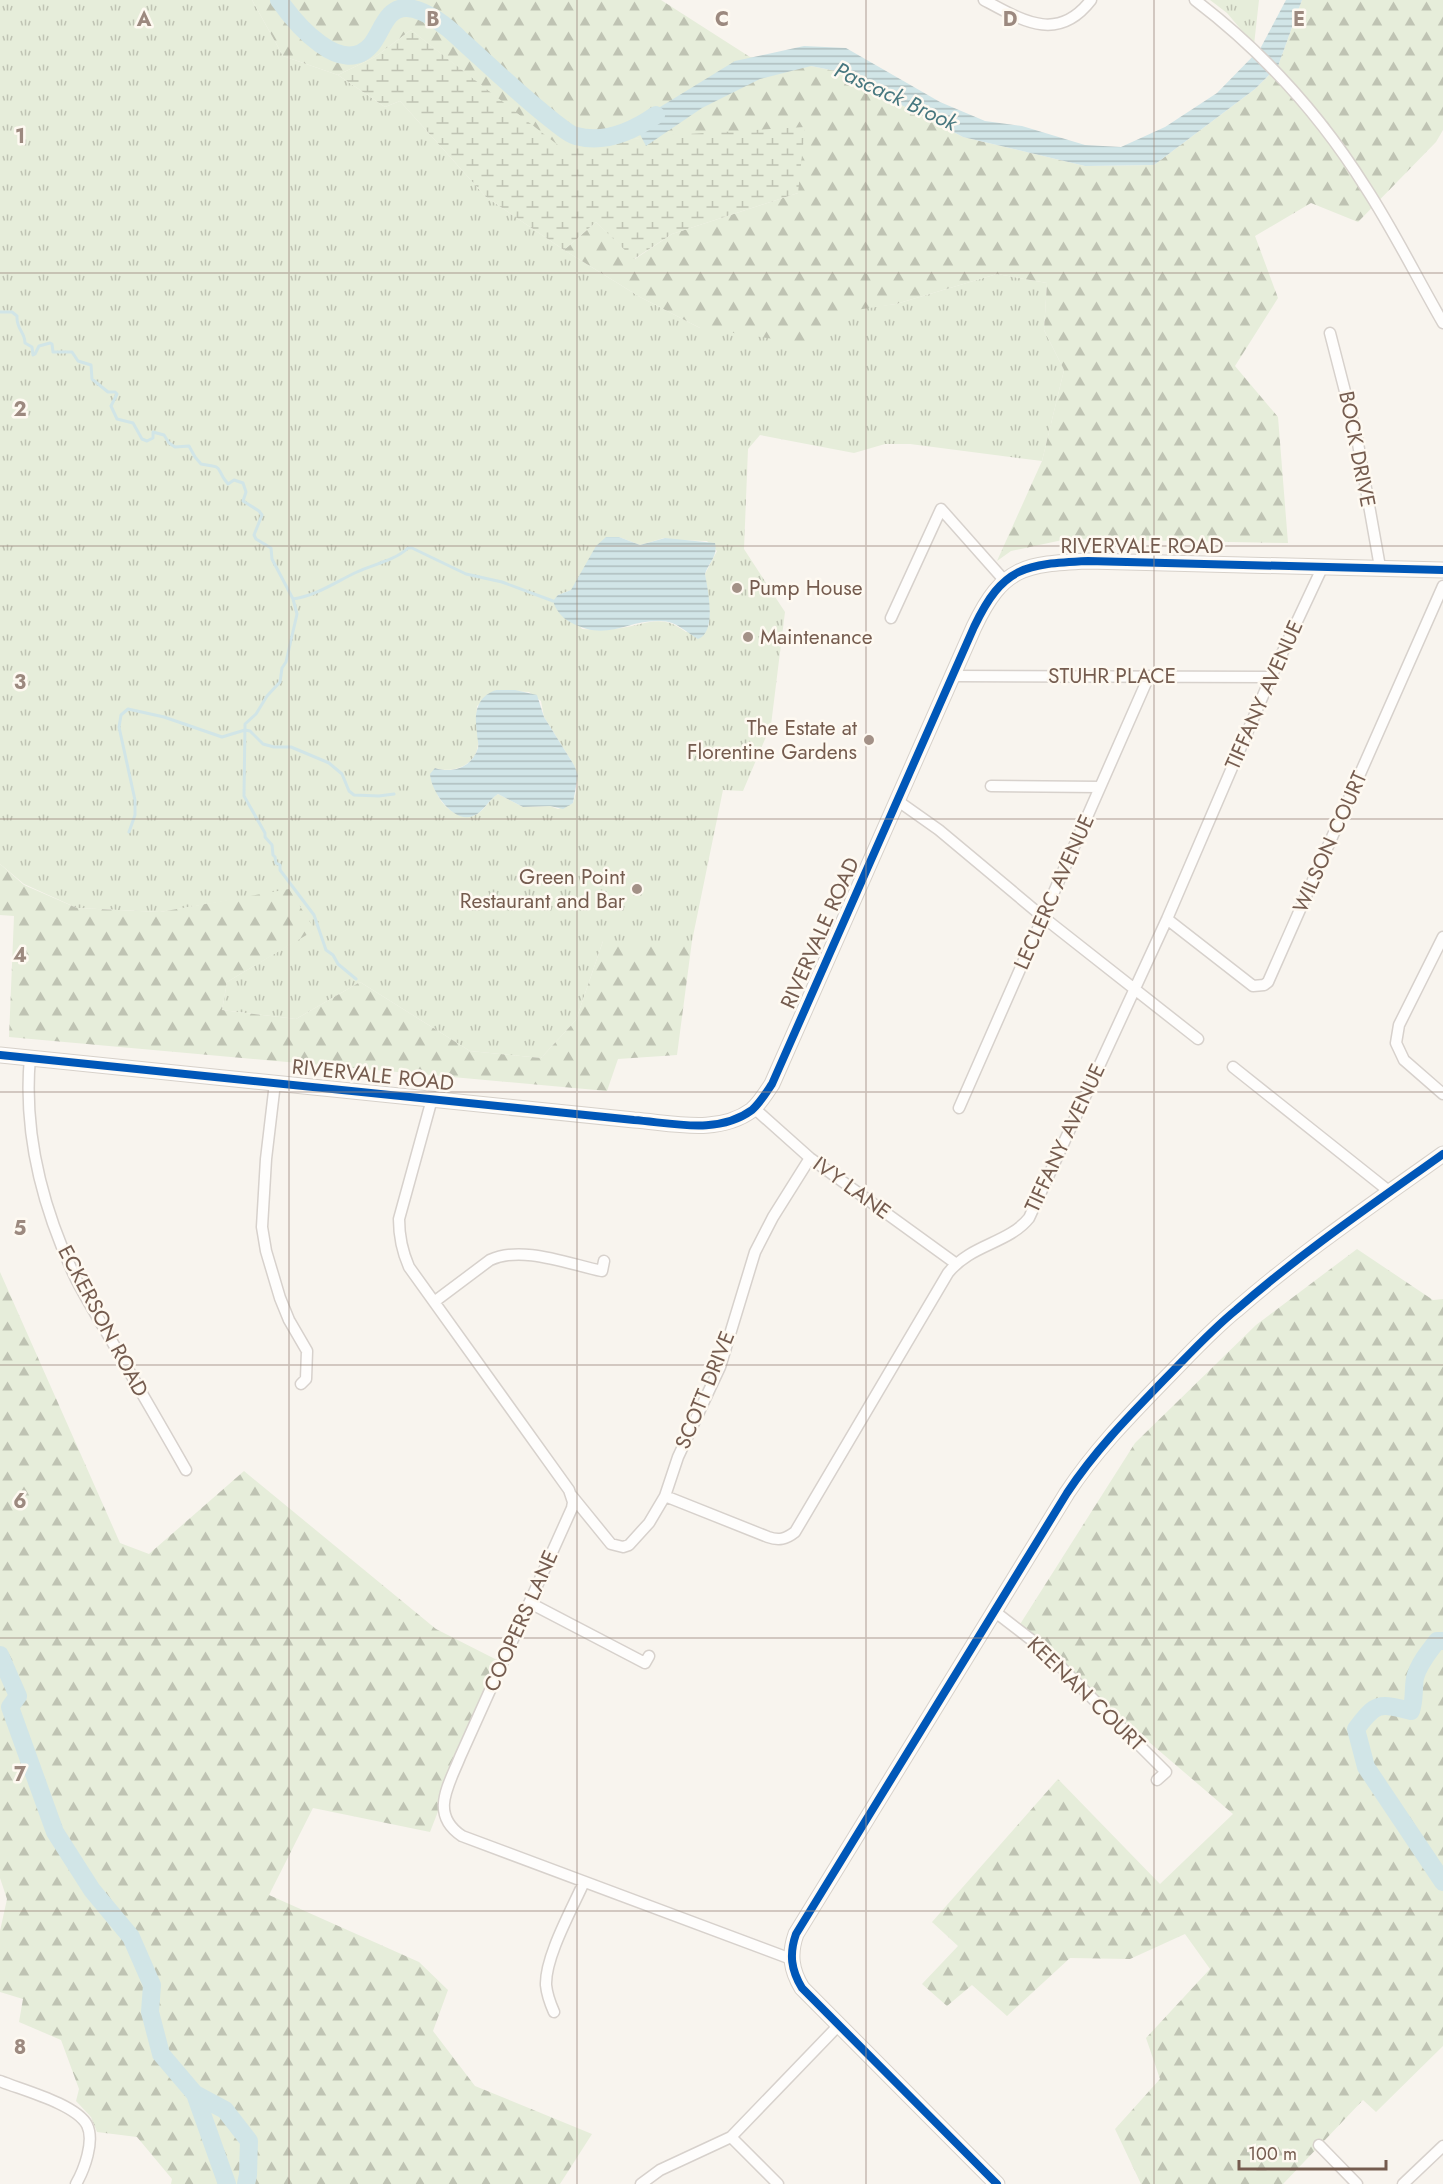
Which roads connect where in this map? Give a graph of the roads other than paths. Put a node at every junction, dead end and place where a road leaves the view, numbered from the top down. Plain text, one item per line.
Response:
1 (984, 0) edge
2 (1091, 0) edge
3 (1195, 0) edge
4 (1443, 323) edge
5 (1330, 333) dead end
6 (1323, 566) junction
7 (1380, 567) junction
8 (1443, 570) edge
9 (1004, 580) junction
10 (1443, 586) edge
11 (891, 618) dead end
12 (953, 675) junction
13 (1149, 676) junction
14 (1271, 677) junction
15 (991, 786) dead end
16 (1100, 787) junction
17 (898, 801) junction
18 (1043, 917) junction
19 (1167, 919) junction
20 (1443, 937) edge
21 (1135, 988) junction
22 (1198, 1039) dead end
23 (0, 1055) edge
24 (30, 1058) junction
25 (1233, 1067) dead end
26 (275, 1083) junction
27 (1443, 1094) edge
28 (432, 1099) junction
29 (754, 1108) junction
30 (959, 1108) dead end
31 (1443, 1154) edge
32 (810, 1158) junction
33 (1390, 1192) junction
34 (604, 1261) dead end
35 (955, 1263) junction
36 (434, 1302) junction
37 (300, 1384) dead end
38 (186, 1470) dead end
39 (572, 1496) junction
40 (665, 1496) junction
41 (530, 1603) junction
42 (994, 1611) junction
43 (649, 1656) dead end
44 (1157, 1780) dead end
45 (584, 1882) junction
46 (791, 1959) junction
47 (554, 2012) dead end
48 (838, 2026) junction
49 (0, 2081) edge
50 (731, 2137) junction
51 (1319, 2145) dead end
52 (1443, 2146) edge
53 (76, 2184) edge
54 (641, 2184) edge
55 (778, 2184) edge
56 (997, 2184) edge
57 (1357, 2184) edge
58 (1403, 2184) edge

1 - 2 street
3 - 4 street
5 - 7 street, BOCK DRIVE
6 - 7 street, RIVERVALE ROAD
6 - 9 street, RIVERVALE ROAD
6 - 14 street, TIFFANY AVENUE
7 - 8 street, RIVERVALE ROAD
9 - 11 street
9 - 12 street, RIVERVALE ROAD
10 - 19 street, WILSON COURT
12 - 13 street, STUHR PLACE
12 - 17 street, RIVERVALE ROAD
13 - 14 street, STUHR PLACE
13 - 16 street, LECLERC AVENUE
14 - 19 street, TIFFANY AVENUE
15 - 16 street
16 - 18 street, LECLERC AVENUE
17 - 18 street
17 - 29 street, RIVERVALE ROAD
18 - 21 street
18 - 30 street, LECLERC AVENUE
19 - 21 street, TIFFANY AVENUE
20 - 27 street
21 - 22 street
21 - 35 street, TIFFANY AVENUE
23 - 24 street, RIVERVALE ROAD
24 - 26 street, RIVERVALE ROAD
24 - 38 street, ECKERSON ROAD
25 - 33 street
26 - 28 street, RIVERVALE ROAD
26 - 37 street
28 - 29 street, RIVERVALE ROAD
28 - 36 street
29 - 32 street, IVY LANE
31 - 33 street
32 - 35 street, IVY LANE
32 - 40 street, SCOTT DRIVE
33 - 42 street
34 - 36 street
35 - 40 street, TIFFANY AVENUE
36 - 39 street
39 - 40 street, SCOTT DRIVE
39 - 41 street, COOPERS LANE
41 - 43 street
41 - 45 street, COOPERS LANE
42 - 44 street, KEENAN COURT
42 - 46 street
45 - 46 street, COOPERS LANE
45 - 47 street
46 - 48 street
48 - 50 street
48 - 56 street
49 - 53 street
50 - 54 street
50 - 55 street
51 - 57 street
52 - 58 street

